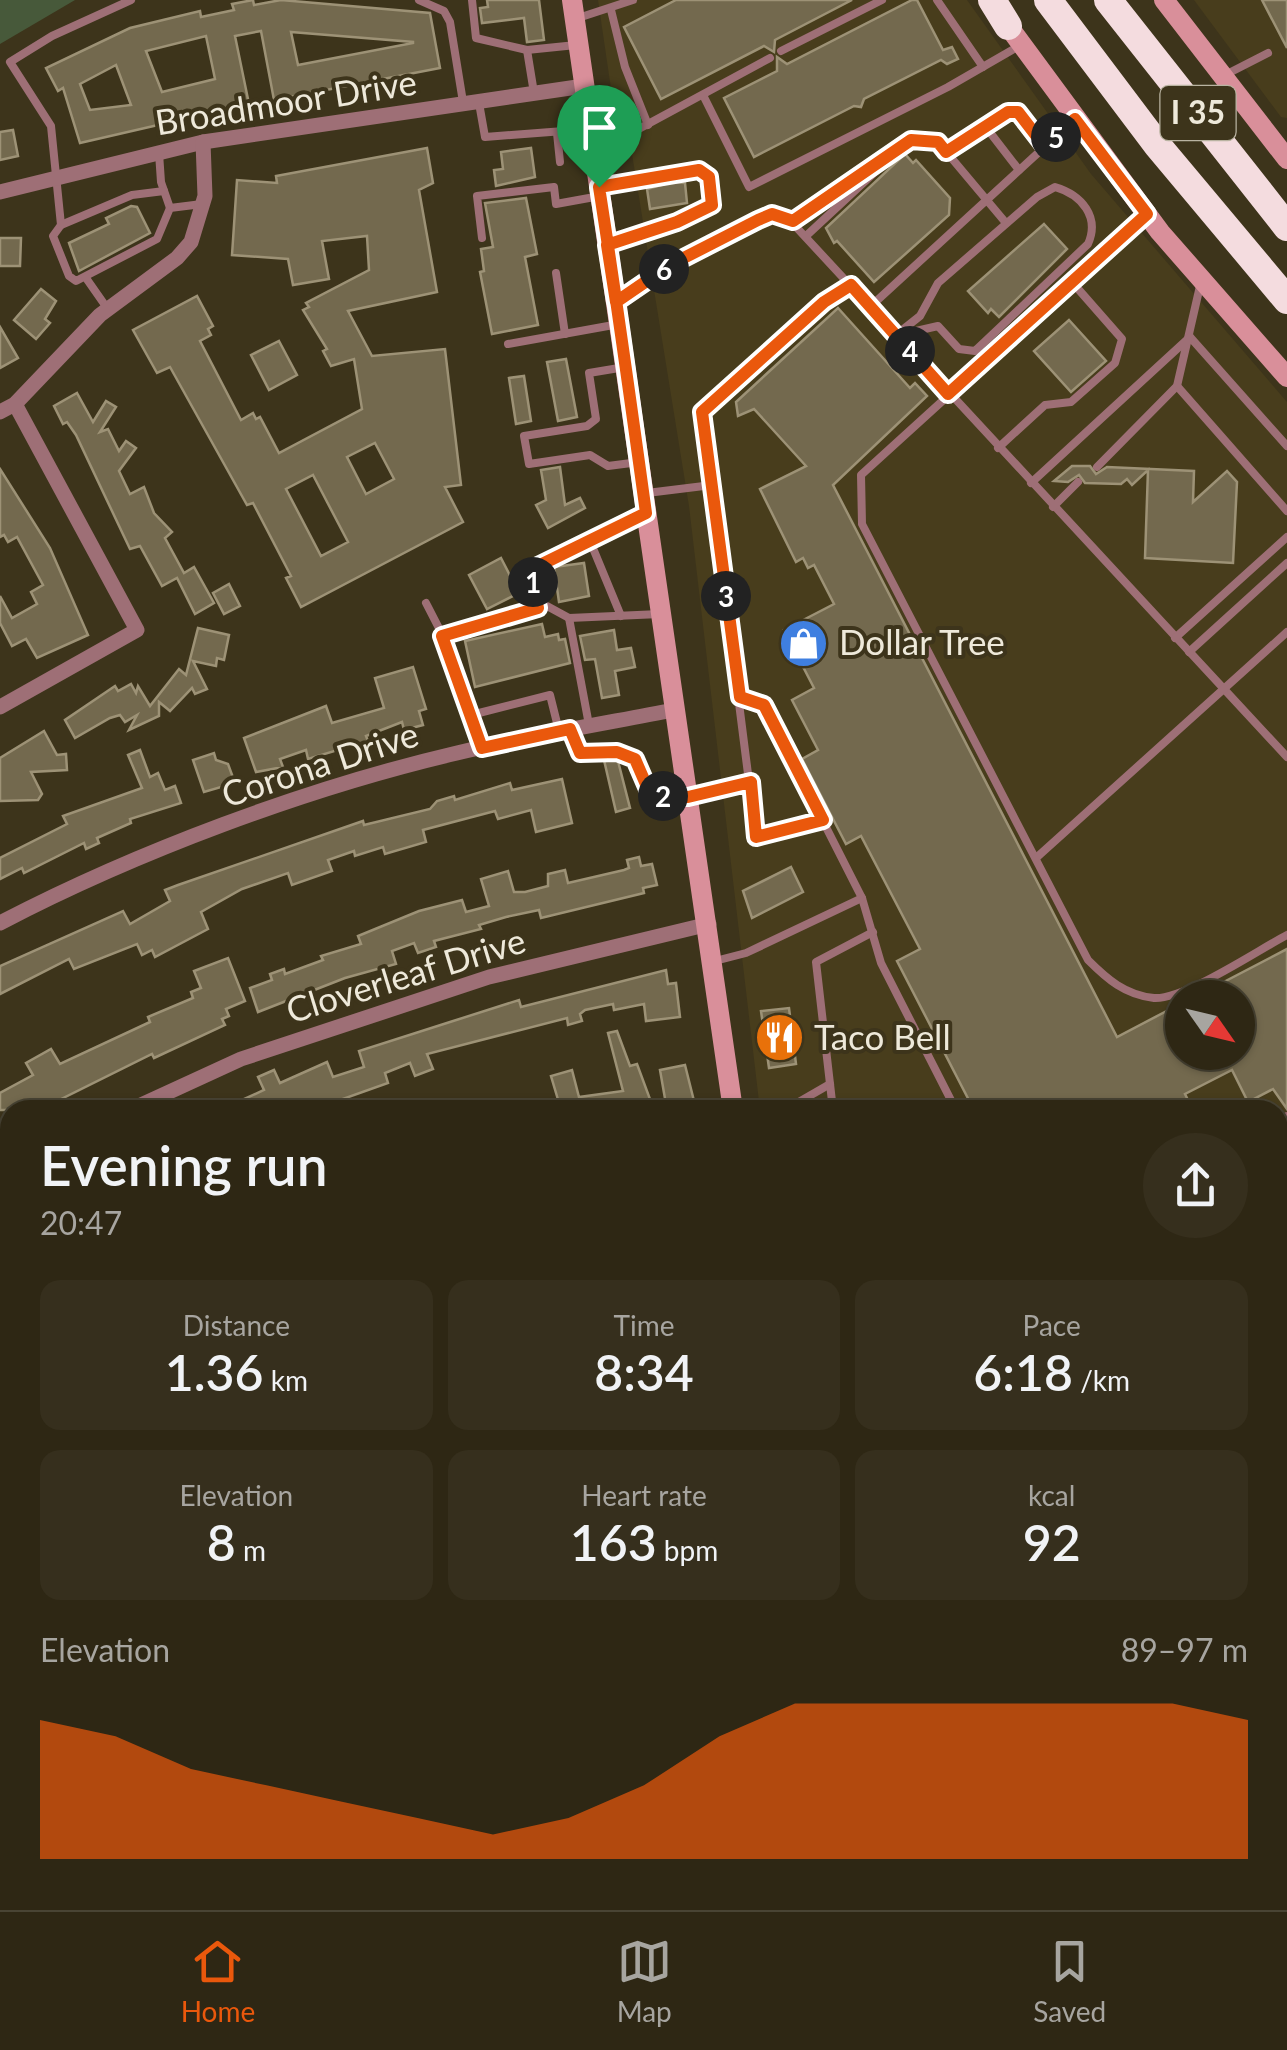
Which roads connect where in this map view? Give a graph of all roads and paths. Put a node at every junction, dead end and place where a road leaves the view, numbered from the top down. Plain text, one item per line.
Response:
1 (131, 0) edge
2 (420, 0) edge
3 (472, 0) edge
4 (633, 0) edge
5 (882, 0) edge
6 (937, 0) edge
7 (991, 0) edge
8 (1048, 0) edge
9 (1108, 0) edge
10 (1164, 0) edge
11 (574, 9) edge
12 (611, 10) junction
13 (1015, 35) junction
14 (578, 44) junction
15 (528, 50) junction
16 (780, 51) dead end
17 (1268, 53) dead end
18 (770, 58) dead end
19 (983, 67) junction
20 (1223, 76) junction
21 (584, 86) junction
22 (534, 94) junction
23 (703, 95) junction
24 (471, 103) junction
25 (1075, 119) junction
26 (648, 125) junction
27 (986, 126) junction
28 (590, 129) junction
29 (557, 133) junction
30 (911, 140) junction
31 (204, 142) junction
32 (1045, 147) junction
33 (946, 152) junction
34 (159, 153) junction
35 (594, 154) junction
36 (1287, 159) edge
37 (560, 162) dead end
38 (1019, 170) junction
39 (58, 178) junction
40 (164, 191) junction
41 (0, 192) edge
42 (600, 192) junction
43 (986, 201) junction
44 (203, 204) junction
45 (170, 208) junction
46 (1147, 214) junction
47 (793, 221) junction
48 (1006, 224) junction
49 (61, 225) junction
50 (1287, 227) edge
51 (806, 236) junction
52 (482, 238) dead end
53 (607, 245) junction
54 (556, 273) dead end
55 (86, 278) junction
56 (1072, 282) junction
57 (1201, 282) junction
58 (851, 285) junction
59 (1287, 300) edge
60 (616, 302) junction
61 (871, 306) junction
62 (107, 308) junction
63 (924, 308) junction
64 (618, 324) junction
65 (938, 326) junction
66 (566, 334) junction
67 (899, 338) junction
68 (1190, 338) junction
69 (508, 344) dead end
70 (625, 368) junction
71 (1287, 377) edge
72 (1177, 386) junction
73 (948, 394) junction
74 (7, 408) edge
75 (1287, 446) edge
76 (998, 448) junction
77 (638, 462) junction
78 (1097, 467) dead end
79 (1078, 482) dead end
80 (1031, 483) junction
81 (712, 485) junction
82 (644, 503) junction
83 (1054, 507) junction
84 (1287, 511) edge
85 (1287, 538) edge
86 (590, 540) junction
87 (1287, 562) edge
88 (426, 603) dead end
89 (538, 608) junction
90 (660, 614) junction
91 (621, 616) junction
92 (569, 618) junction
93 (1287, 632) edge
94 (442, 636) junction
95 (1175, 638) junction
96 (1189, 652) junction
97 (1223, 690) junction
98 (740, 697) junction
99 (0, 707) edge
100 (674, 710) junction
101 (471, 715) junction
102 (589, 725) junction
103 (564, 730) junction
104 (482, 748) junction
105 (1287, 757) edge
106 (751, 782) junction
107 (688, 797) junction
108 (823, 820) junction
109 (1036, 858) junction
110 (862, 898) junction
111 (0, 923) edge
112 (708, 924) junction
113 (872, 932) junction
114 (1287, 935) edge
115 (714, 961) junction
116 (830, 1084) junction
117 (152, 1100) edge
118 (732, 1100) edge
119 (802, 1100) edge
120 (832, 1100) edge
121 (951, 1100) edge

1 - 39 lane
2 - 24 lane
3 - 15 lane
4 - 12 lane
5 - 16 lane
6 - 19 lane
7 - 13 highway
8 - 59 highway, I 35
9 - 50 highway, I 35
10 - 20 main road
11 - 12 lane
11 - 14 main road
12 - 26 lane
13 - 19 lane
13 - 25 main road
14 - 15 lane
14 - 21 main road
15 - 22 lane
17 - 20 lane
18 - 23 lane
19 - 23 lane
20 - 36 main road
21 - 22 street, Broadmoor Drive
21 - 28 main road
22 - 24 street, Broadmoor Drive
23 - 26 lane
24 - 29 lane
24 - 31 street, Broadmoor Drive
25 - 32 lane
25 - 46 main road
26 - 35 lane
27 - 32 lane
27 - 33 lane
27 - 38 lane
28 - 29 lane
28 - 35 main road
29 - 37 lane
30 - 33 lane
30 - 47 lane
30 - 51 lane
31 - 34 street, Broadmoor Drive
31 - 44 street
32 - 38 lane
33 - 43 lane
34 - 39 street, Broadmoor Drive
34 - 40 lane
35 - 42 main road
38 - 43 lane
39 - 41 street, Broadmoor Drive
39 - 49 lane
40 - 45 lane
40 - 49 lane
42 - 52 lane
42 - 53 main road
42 - 53 lane
43 - 48 lane
43 - 61 lane
44 - 45 lane
44 - 62 street
45 - 55 lane
46 - 56 lane
46 - 57 main road
47 - 51 lane
47 - 60 lane
48 - 63 lane
48 - 65 lane
49 - 55 lane
51 - 58 lane
53 - 60 main road
54 - 66 lane
55 - 62 lane
56 - 73 lane
56 - 76 lane
57 - 68 lane
57 - 71 main road
58 - 61 lane
58 - 81 lane
60 - 64 main road
61 - 67 lane
62 - 74 street
63 - 65 lane
63 - 67 lane
64 - 66 lane
64 - 70 main road
65 - 67 lane
66 - 69 lane
67 - 73 lane
68 - 72 lane
68 - 75 lane
68 - 80 lane
70 - 77 main road
70 - 77 lane
72 - 78 lane
72 - 84 lane
73 - 76 lane
73 - 109 lane
74 - 99 street
76 - 80 lane
77 - 82 main road
79 - 83 lane
80 - 83 lane
81 - 82 lane
81 - 98 lane
82 - 86 lane
82 - 90 main road
83 - 95 lane
85 - 95 lane
86 - 89 lane
86 - 91 lane
87 - 96 lane
88 - 94 lane
89 - 92 lane
89 - 94 lane
90 - 91 lane
90 - 100 main road
91 - 92 lane
92 - 102 lane
93 - 97 lane
94 - 101 lane
95 - 96 lane
96 - 97 lane
97 - 105 lane
97 - 109 lane
98 - 106 lane
98 - 108 lane
100 - 102 street, Corona Drive
100 - 107 main road
101 - 103 lane
101 - 104 lane
102 - 103 street, Corona Drive
103 - 104 street, Corona Drive
103 - 107 lane
104 - 111 street, Corona Drive
106 - 107 lane
106 - 108 lane
107 - 112 main road
108 - 110 lane
109 - 114 lane
110 - 113 lane
110 - 115 lane
112 - 115 main road
112 - 117 street, Cloverleaf Drive
113 - 116 lane
113 - 121 lane
115 - 118 main road
116 - 119 lane
116 - 120 lane

